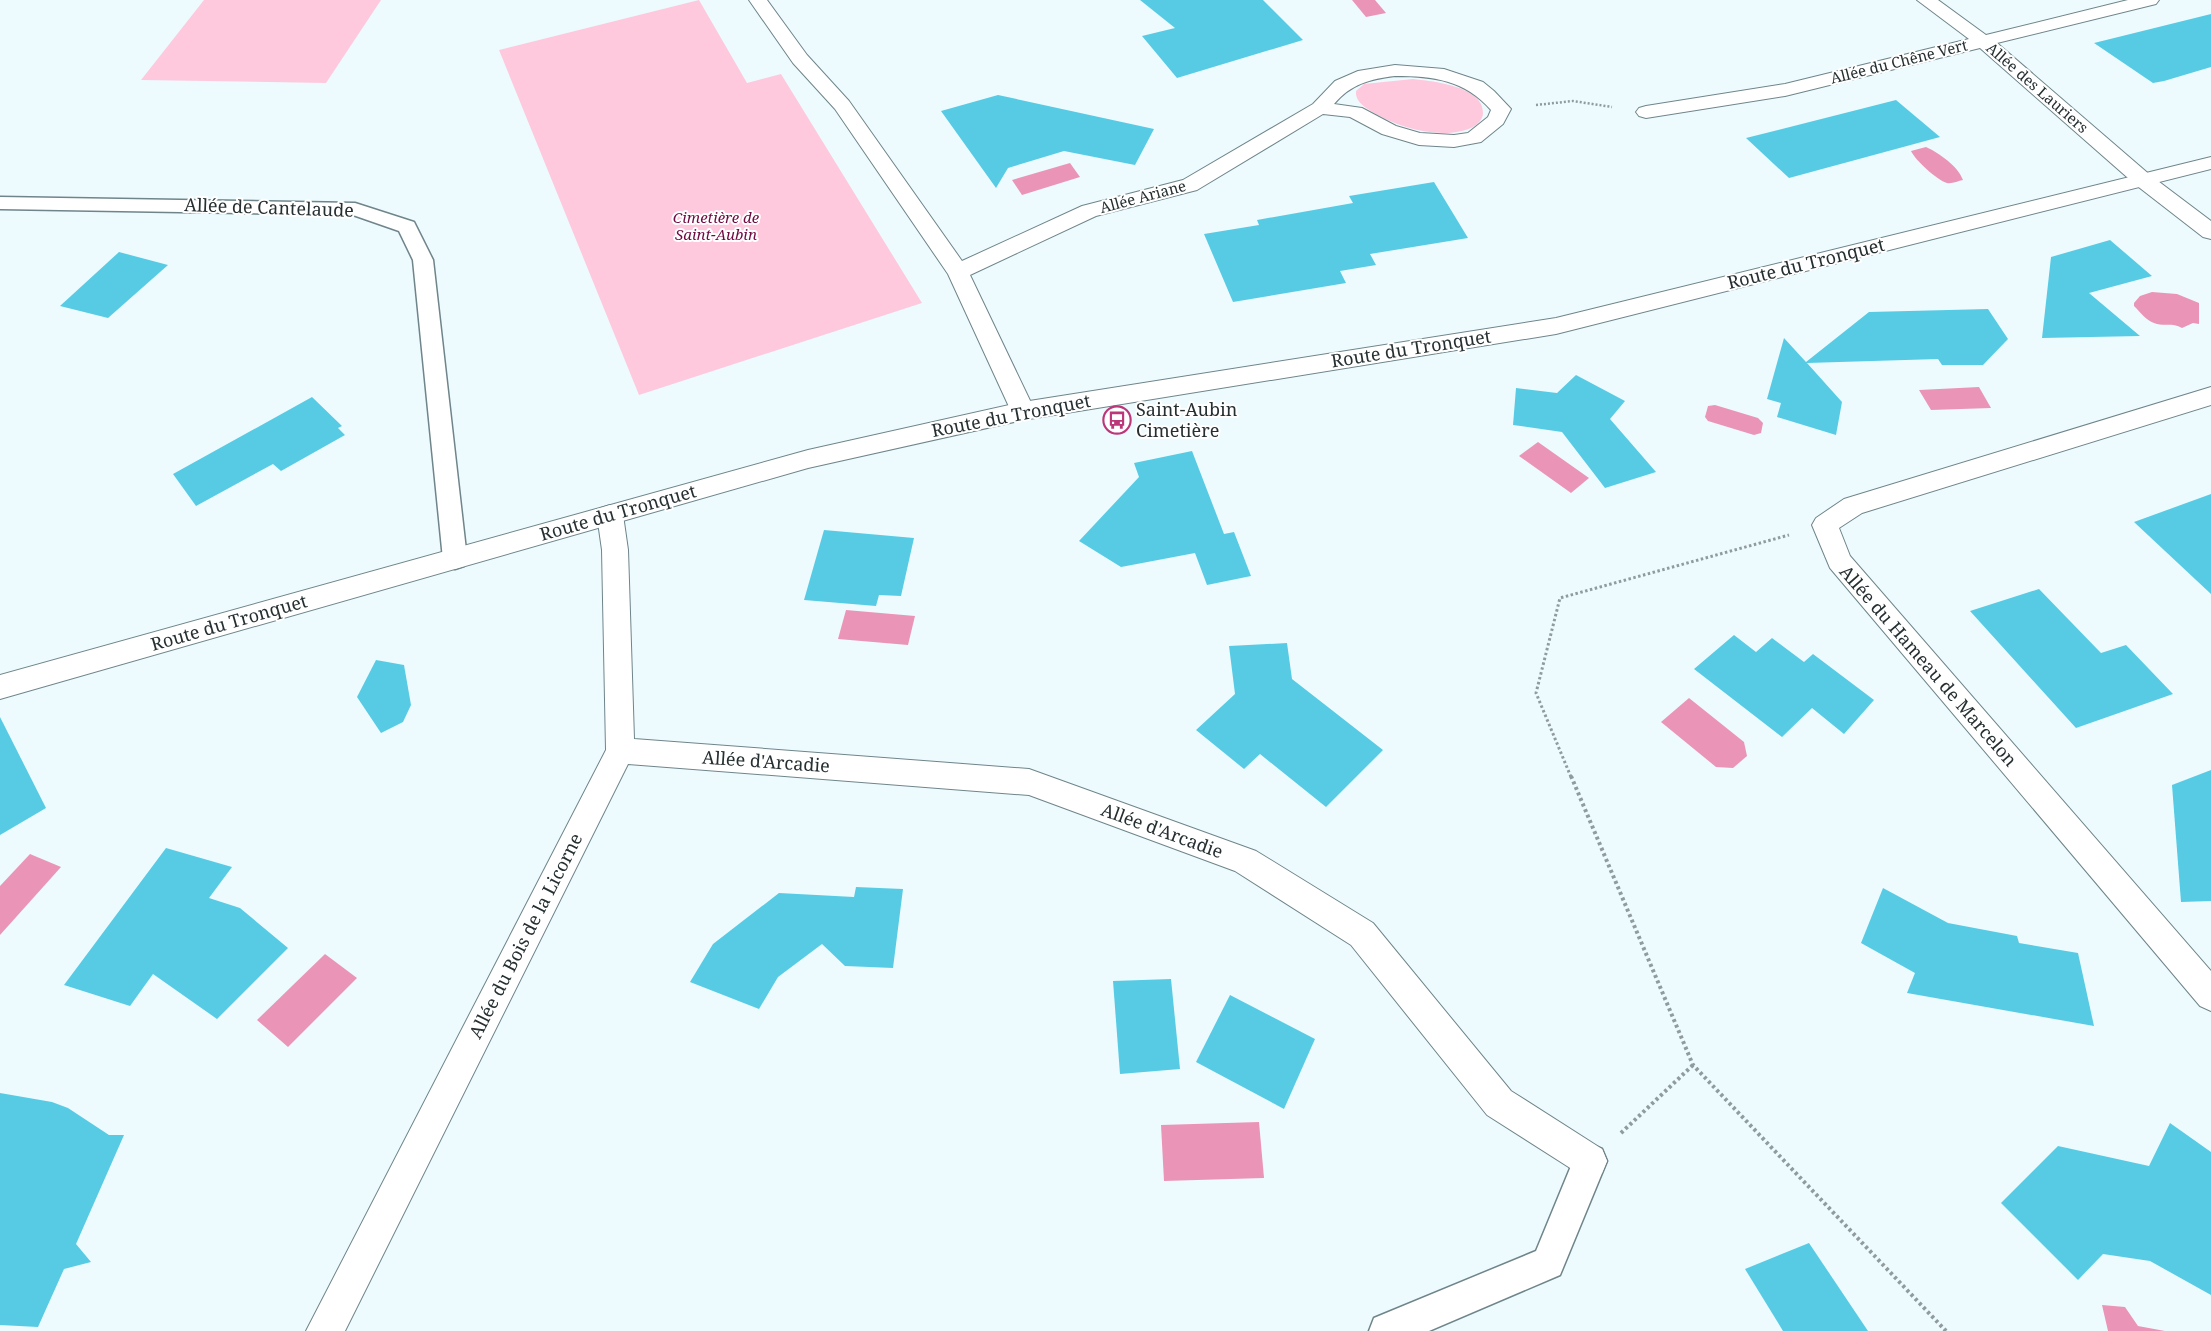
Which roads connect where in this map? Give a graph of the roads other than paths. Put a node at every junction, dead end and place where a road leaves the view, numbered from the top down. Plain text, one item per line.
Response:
1 (758, 0) edge
2 (1926, 0) edge
3 (2150, 0) edge
4 (1984, 41) junction
5 (1320, 108) junction
6 (1646, 112) road end
7 (2211, 163) edge
8 (2143, 180) junction
9 (0, 203) edge
10 (2211, 232) edge
11 (958, 272) junction
12 (2211, 396) edge
13 (1023, 411) junction
14 (610, 516) junction
15 (454, 560) junction
16 (0, 687) edge
17 (620, 751) junction
18 (2211, 995) edge
19 (1590, 1161) joint
20 (325, 1331) edge
21 (1387, 1331) edge

1 - 11 street
2 - 4 street, Allée des Lauriers
3 - 4 street, Allée du Chêne Vert
4 - 6 street, Allée du Chêne Vert
4 - 8 street, Allée des Lauriers
5 - 5 street, Allée Ariane
5 - 11 street, Allée Ariane
7 - 8 street, Route du Tronquet
8 - 10 street
8 - 13 street, Route du Tronquet
9 - 15 lane, Allée de Cantelaude
11 - 13 street
12 - 18 street, Allée du Hameau de Marcelon
13 - 14 street, Route du Tronquet
14 - 15 street, Route du Tronquet
14 - 17 street, Allée du Bois de la Licorne
15 - 16 street, Route du Tronquet
17 - 19 street, Allée d'Arcadie
17 - 20 street, Allée du Bois de la Licorne
19 - 21 lane

